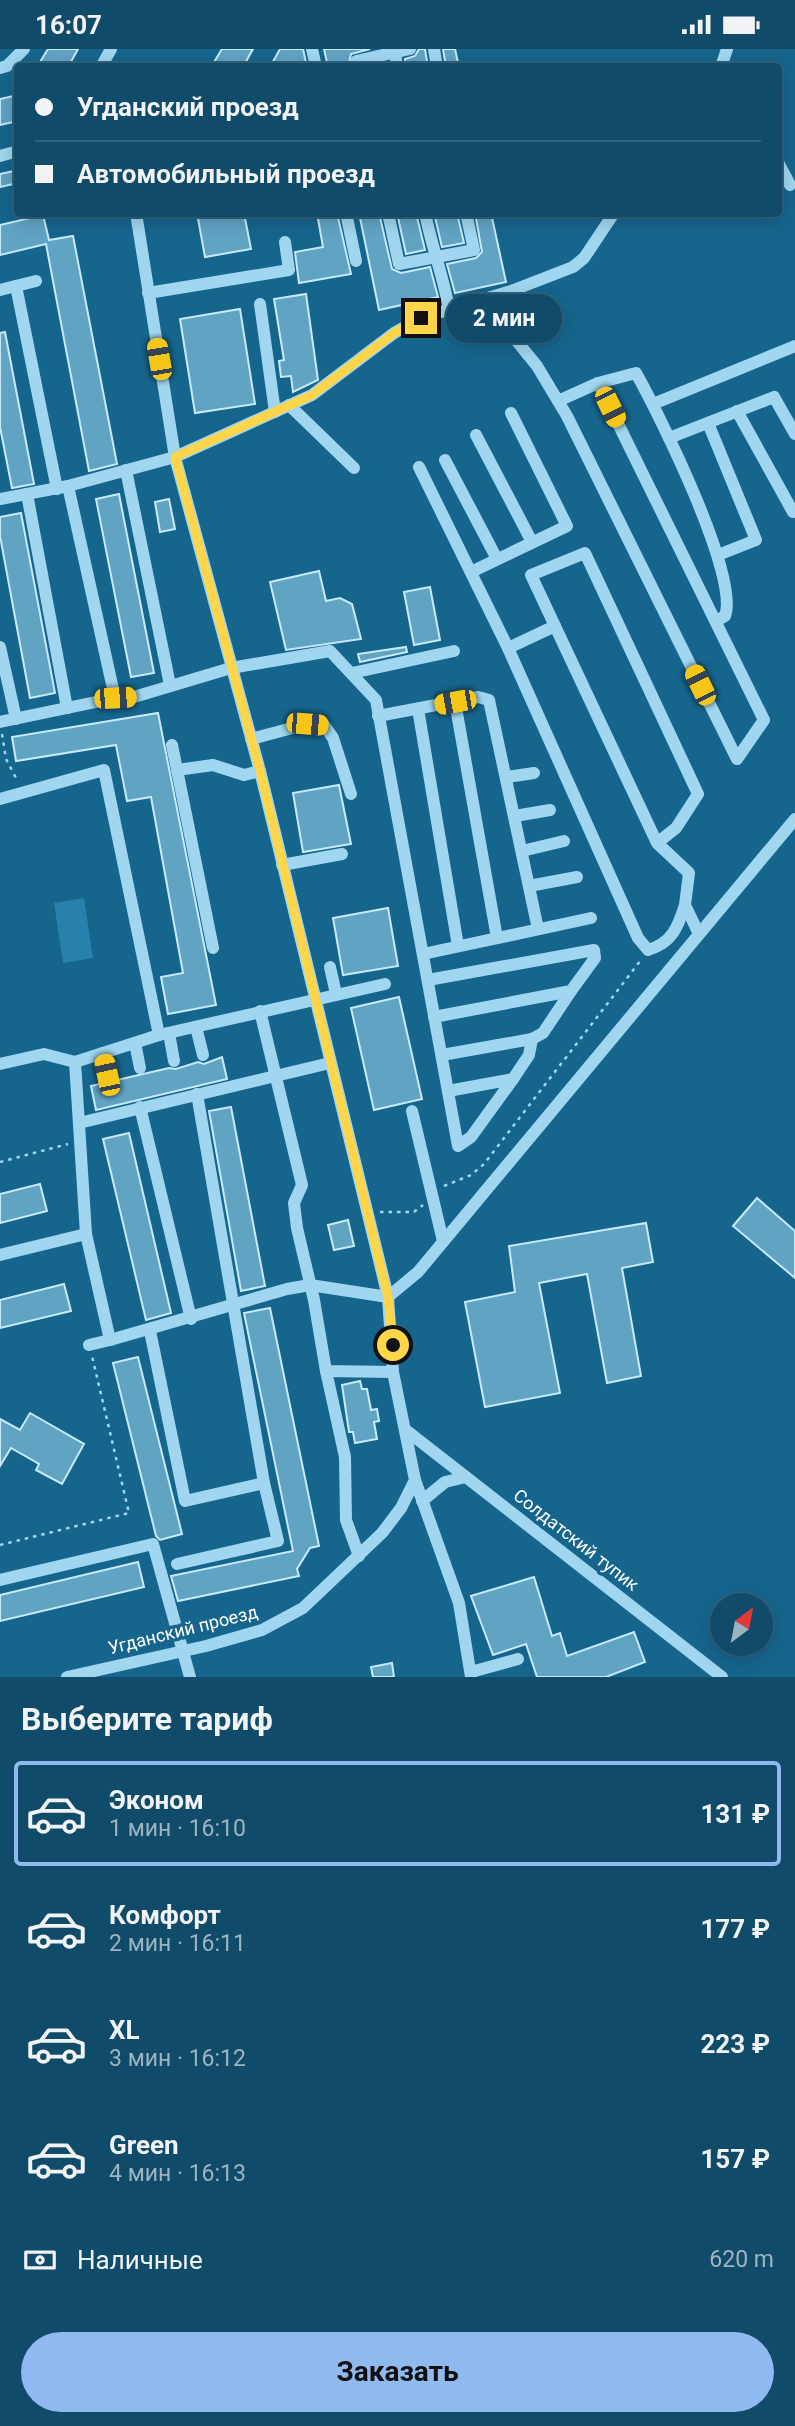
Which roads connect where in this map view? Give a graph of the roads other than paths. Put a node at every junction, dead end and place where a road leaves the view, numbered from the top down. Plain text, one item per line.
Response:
1 (24, 49) edge
2 (401, 50) edge
3 (356, 63) edge
4 (0, 68) edge
5 (782, 170) edge
6 (790, 185) dead end
7 (137, 217) edge
8 (347, 217) edge
9 (389, 217) edge
10 (426, 217) edge
11 (467, 217) edge
12 (611, 217) edge
13 (285, 242) dead end
14 (433, 257) junction
15 (356, 261) dead end
16 (36, 281) dead end
17 (16, 286) junction
18 (0, 290) edge
19 (148, 293) junction
20 (491, 297) junction
21 (260, 304) dead end
22 (449, 309) junction
23 (795, 346) edge
24 (598, 383) junction
25 (558, 401) junction
26 (653, 404) junction
27 (289, 405) junction
28 (737, 411) junction
29 (275, 412) junction
30 (511, 413) dead end
31 (708, 423) junction
32 (795, 434) edge
33 (476, 435) dead end
34 (669, 438) junction
35 (175, 457) junction
36 (445, 460) dead end
37 (419, 467) dead end
38 (354, 468) dead end
39 (125, 470) junction
40 (62, 488) junction
41 (27, 494) junction
42 (0, 499) edge
43 (793, 512) dead end
44 (532, 542) junction
45 (718, 555) junction
46 (497, 559) junction
47 (471, 572) junction
48 (716, 621) junction
49 (555, 625) junction
50 (0, 647) edge
51 (508, 648) junction
52 (454, 651) dead end
53 (231, 668) junction
54 (352, 673) junction
55 (170, 684) junction
56 (115, 698) junction
57 (455, 702) junction
58 (67, 708) junction
59 (418, 709) junction
60 (378, 716) junction
61 (16, 719) junction
62 (0, 724) edge
63 (251, 739) junction
64 (172, 745) dead end
65 (177, 770) junction
66 (260, 771) junction
67 (534, 773) dead end
68 (507, 777) junction
69 (351, 794) dead end
70 (0, 799) edge
71 (550, 810) dead end
72 (514, 816) junction
73 (795, 819) edge
74 (564, 841) dead end
75 (657, 843) junction
76 (522, 851) junction
77 (342, 854) dead end
78 (282, 865) junction
79 (577, 877) dead end
80 (529, 886) junction
81 (685, 905) junction
82 (591, 918) dead end
83 (538, 929) junction
84 (699, 934) junction
85 (497, 938) junction
86 (458, 946) junction
87 (213, 948) dead end
88 (423, 954) junction
89 (330, 967) dead end
90 (428, 979) junction
91 (385, 983) dead end
92 (571, 991) junction
93 (335, 994) junction
94 (314, 998) junction
95 (260, 1011) junction
96 (434, 1017) junction
97 (196, 1027) junction
98 (164, 1034) junction
99 (532, 1038) junction
100 (135, 1043) junction
101 (102, 1053) junction
102 (203, 1055) dead end
103 (442, 1055) junction
104 (174, 1061) dead end
105 (75, 1062) junction
106 (330, 1063) junction
107 (0, 1064) edge
108 (140, 1067) dead end
109 (107, 1075) dead end
110 (276, 1076) junction
111 (513, 1079) junction
112 (448, 1091) junction
113 (197, 1094) junction
114 (140, 1107) junction
115 (411, 1111) dead end
116 (79, 1123) junction
117 (86, 1234) junction
118 (443, 1241) junction
119 (0, 1255) edge
120 (310, 1285) junction
121 (388, 1297) junction
122 (233, 1303) junction
123 (191, 1319) junction
124 (150, 1331) junction
125 (110, 1340) junction
126 (89, 1345) road end
127 (326, 1371) junction
128 (393, 1372) junction
129 (407, 1431) junction
130 (466, 1477) junction
131 (415, 1480) junction
132 (264, 1483) junction
133 (422, 1501) junction
134 (359, 1556) junction
135 (177, 1564) dead end
136 (0, 1580) edge
137 (185, 1651) junction
138 (518, 1659) dead end
139 (471, 1675) edge
140 (66, 1677) edge
141 (190, 1677) edge
142 (722, 1677) edge

1 - 4 street
2 - 3 street
5 - 6 street
7 - 19 street
8 - 15 street
9 - 14 street
10 - 14 street
11 - 14 street
12 - 20 street
13 - 19 street
14 - 22 street
16 - 17 street
17 - 18 street
17 - 40 street
19 - 35 street
20 - 22 street
20 - 25 street
21 - 29 street
22 - 27 street
23 - 26 street
24 - 25 street
24 - 26 street
24 - 48 street
25 - 48 street
26 - 34 street
27 - 29 street
27 - 38 street
28 - 31 street
28 - 32 street
28 - 43 street
29 - 35 street
30 - 44 street
31 - 34 street
31 - 45 street
33 - 44 street
34 - 45 street
35 - 39 street
35 - 53 street
36 - 46 street
37 - 47 street
39 - 40 street
39 - 55 street
40 - 41 street
40 - 56 street
41 - 42 street
41 - 58 street
44 - 46 street
45 - 48 street
46 - 47 street
47 - 51 street
49 - 51 street
49 - 75 street
49 - 75 street
50 - 61 street
51 - 81 street
52 - 54 street
53 - 54 street
53 - 55 street
53 - 63 street
54 - 60 street
55 - 56 street
56 - 58 street
57 - 59 street
57 - 68 street
57 - 85 street
58 - 61 street
59 - 60 street
59 - 86 street
60 - 88 street
61 - 62 street
63 - 66 street
63 - 69 street
64 - 65 street
65 - 66 street
65 - 87 street
66 - 78 street
67 - 68 street
68 - 72 street
70 - 98 street
71 - 72 street
72 - 76 street
73 - 84 street
74 - 76 street
75 - 81 street
76 - 80 street
77 - 78 street
78 - 94 street
79 - 80 street
80 - 83 street
81 - 84 street
82 - 83 street
83 - 85 street
84 - 118 street
85 - 86 street
86 - 88 street
88 - 90 street
89 - 93 street
90 - 92 street
90 - 96 street
91 - 93 street
92 - 96 street
92 - 99 street
93 - 94 street
94 - 95 street
94 - 106 street
95 - 97 street
95 - 110 street
96 - 103 street
97 - 98 street
97 - 102 street
98 - 100 street
98 - 104 street
99 - 103 street
99 - 111 street
100 - 101 street
100 - 108 street
101 - 105 street
101 - 109 street
103 - 112 street
105 - 107 street
105 - 116 street
106 - 110 street
106 - 121 street
110 - 113 street
110 - 120 street
111 - 112 street
111 - 112 street
113 - 114 street
113 - 122 street
114 - 116 street
114 - 123 street
115 - 118 street
116 - 117 street
117 - 119 street
117 - 125 street
118 - 121 street
120 - 121 street
120 - 122 street
120 - 127 street
121 - 128 street
122 - 123 street
122 - 132 street
123 - 124 street
124 - 125 street
124 - 132 street
125 - 126 street
127 - 128 street
127 - 134 street
128 - 129 street
129 - 130 street, Солдатский тупик
129 - 131 street
130 - 133 street
130 - 142 street, Солдатский тупик
131 - 133 street
131 - 134 street, Угданский проезд
132 - 135 street
133 - 139 street
134 - 137 street, Угданский проезд
136 - 137 street
137 - 140 street, Угданский проезд
137 - 141 street
138 - 139 street

